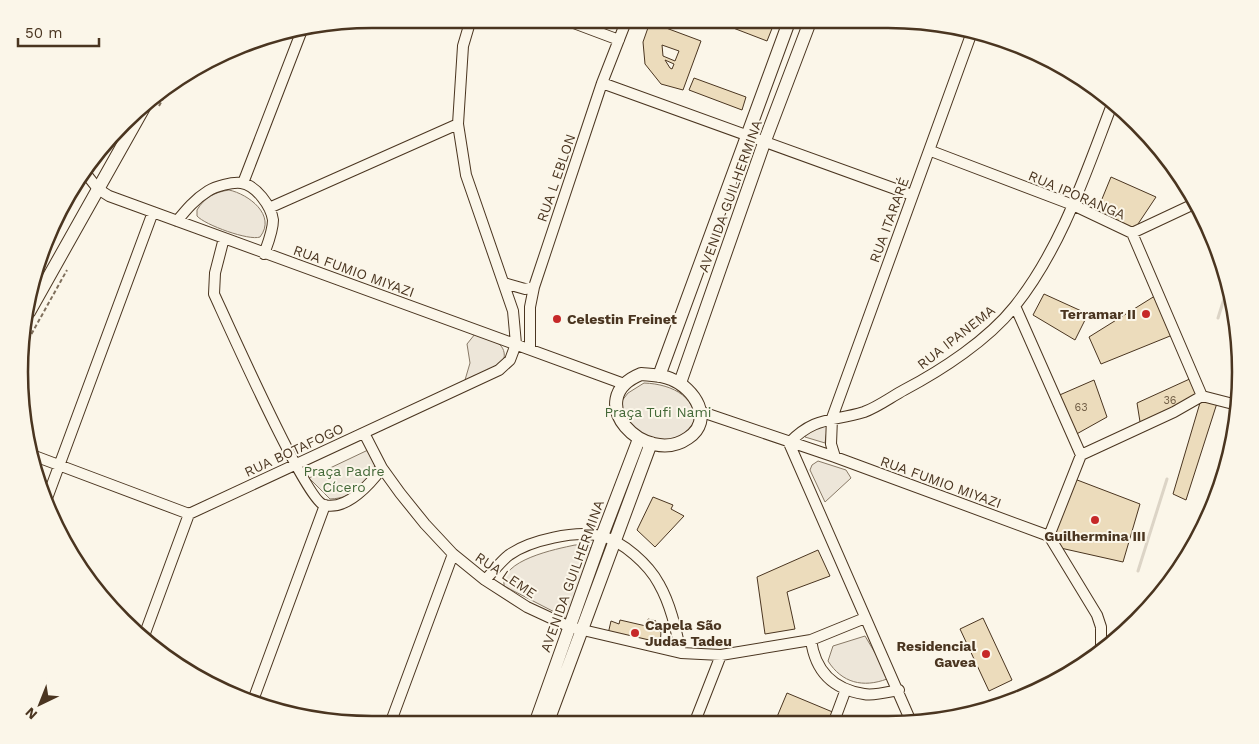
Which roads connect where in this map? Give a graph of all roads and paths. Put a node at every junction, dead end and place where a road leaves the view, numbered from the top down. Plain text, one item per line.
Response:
1 (468, 28) edge
2 (587, 28) edge
3 (624, 28) edge
4 (787, 28) edge
5 (808, 28) edge
6 (300, 35) edge
7 (970, 38) edge
8 (619, 40) junction
9 (602, 83) junction
10 (1110, 110) edge
11 (137, 120) edge
12 (458, 124) junction
13 (748, 137) junction
14 (764, 143) junction
15 (931, 150) junction
16 (89, 177) edge
17 (243, 183) junction
18 (98, 189) junction
19 (912, 194) junction
20 (1073, 206) junction
21 (1189, 207) edge
22 (269, 208) junction
23 (153, 212) junction
24 (177, 221) junction
25 (1132, 233) junction
26 (224, 238) junction
27 (264, 254) junction
28 (40, 279) edge
29 (504, 282) junction
30 (44, 284) junction
31 (534, 287) junction
32 (35, 301) edge
33 (1015, 306) junction
34 (516, 344) junction
35 (530, 349) junction
36 (659, 376) junction
37 (680, 383) junction
38 (624, 384) junction
39 (1202, 396) junction
40 (1230, 403) edge
41 (702, 412) junction
42 (832, 418) junction
43 (364, 434) junction
44 (645, 441) junction
45 (789, 443) junction
46 (1081, 455) junction
47 (38, 457) edge
48 (835, 457) junction
49 (295, 464) junction
50 (59, 465) junction
51 (382, 468) junction
52 (49, 492) edge
53 (325, 506) junction
54 (189, 514) junction
55 (602, 536) junction
56 (1049, 536) junction
57 (614, 542) junction
58 (453, 554) junction
59 (485, 580) junction
60 (865, 618) junction
61 (576, 629) junction
62 (146, 632) edge
63 (811, 640) junction
64 (1101, 642) edge
65 (681, 653) junction
66 (721, 655) junction
67 (846, 689) junction
68 (899, 690) junction
69 (255, 696) edge
70 (393, 716) edge
71 (538, 716) edge
72 (549, 716) edge
73 (697, 716) edge
74 (836, 716) edge
75 (909, 716) edge

1 - 12 street
2 - 8 street
3 - 8 street, RUA L EBLON
4 - 13 street, AVENIDA GUILHERMINA
5 - 14 street, AVENIDA GUILHERMINA
6 - 17 street
7 - 15 street, RUA ITARARÉ
8 - 9 street, RUA L EBLON
9 - 13 street
9 - 31 street, RUA L EBLON
10 - 20 street, RUA IPANEMA
11 - 18 street
12 - 22 street
12 - 29 street
13 - 14 street
13 - 36 street, AVENIDA GUILHERMINA
14 - 19 street
14 - 37 street, AVENIDA GUILHERMINA
15 - 19 street, RUA ITARARÉ
15 - 20 street, RUA IPORANGA
16 - 18 street, RUA FUMIO MIYAZI
17 - 22 street
17 - 24 street
18 - 23 street, RUA FUMIO MIYAZI
18 - 30 street
19 - 42 street, RUA ITARARÉ
20 - 25 street, RUA IPORANGA
20 - 33 street, RUA IPANEMA
21 - 25 street
22 - 27 street
23 - 24 street, RUA FUMIO MIYAZI
23 - 50 street
24 - 26 street, RUA FUMIO MIYAZI
25 - 39 street, RUA IPORANGA
26 - 27 street, RUA FUMIO MIYAZI
26 - 49 street
27 - 34 street, RUA FUMIO MIYAZI
28 - 30 street
29 - 31 street
29 - 34 street
30 - 32 street
31 - 35 street, RUA L EBLON
33 - 42 street, RUA IPANEMA
33 - 46 street
34 - 35 street, RUA FUMIO MIYAZI
34 - 43 street, RUA BOTAFOGO
35 - 38 street, RUA FUMIO MIYAZI
36 - 37 street
36 - 38 street
37 - 41 street
38 - 44 street
39 - 40 street
39 - 46 street
41 - 44 street
41 - 45 street, RUA FUMIO MIYAZI
42 - 45 street, RUA IPANEMA
42 - 48 street, RUA ITARARÉ
43 - 49 street, RUA BOTAFOGO
43 - 51 street, RUA LEME
44 - 55 street, AVENIDA GUILHERMINA
44 - 57 street, AVENIDA GUILHERMINA
45 - 48 street, RUA FUMIO MIYAZI
45 - 60 street
46 - 56 street
47 - 50 street
48 - 56 street, RUA FUMIO MIYAZI
49 - 53 street
49 - 54 street, RUA BOTAFOGO
50 - 52 street
50 - 54 street
51 - 53 street
51 - 58 street, RUA LEME
53 - 69 street
54 - 62 street
55 - 57 street
55 - 59 street
55 - 61 street, AVENIDA GUILHERMINA
56 - 64 street
57 - 61 street, AVENIDA GUILHERMINA
57 - 65 street
58 - 59 street, RUA LEME
58 - 70 street
59 - 61 street, RUA LEME
60 - 63 street, RUA LEME
60 - 68 street
61 - 65 street, RUA LEME
61 - 71 street, AVENIDA GUILHERMINA
61 - 72 street, AVENIDA GUILHERMINA
63 - 66 street, RUA LEME
63 - 67 street
65 - 66 street, RUA LEME
66 - 73 street
67 - 68 street
67 - 74 street
68 - 75 street

